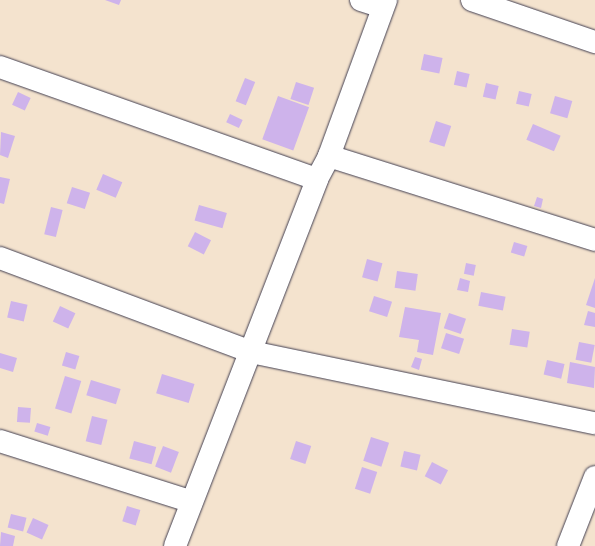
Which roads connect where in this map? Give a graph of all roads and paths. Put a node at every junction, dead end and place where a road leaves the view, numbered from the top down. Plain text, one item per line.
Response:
1 (361, 0) edge
2 (472, 0) edge
3 (385, 4) edge
4 (595, 42) edge
5 (0, 67) edge
6 (328, 156) junction
7 (317, 179) junction
8 (595, 240) edge
9 (0, 258) edge
10 (251, 352) junction
11 (595, 423) edge
12 (0, 441) edge
13 (595, 477) edge
14 (192, 502) junction
15 (175, 546) edge
16 (568, 546) edge

1 - 3 street
2 - 4 street
3 - 6 street
5 - 7 street
6 - 7 street
6 - 8 street
7 - 10 street
9 - 10 street
10 - 11 street
10 - 14 street
12 - 14 street
13 - 16 street
14 - 15 street

